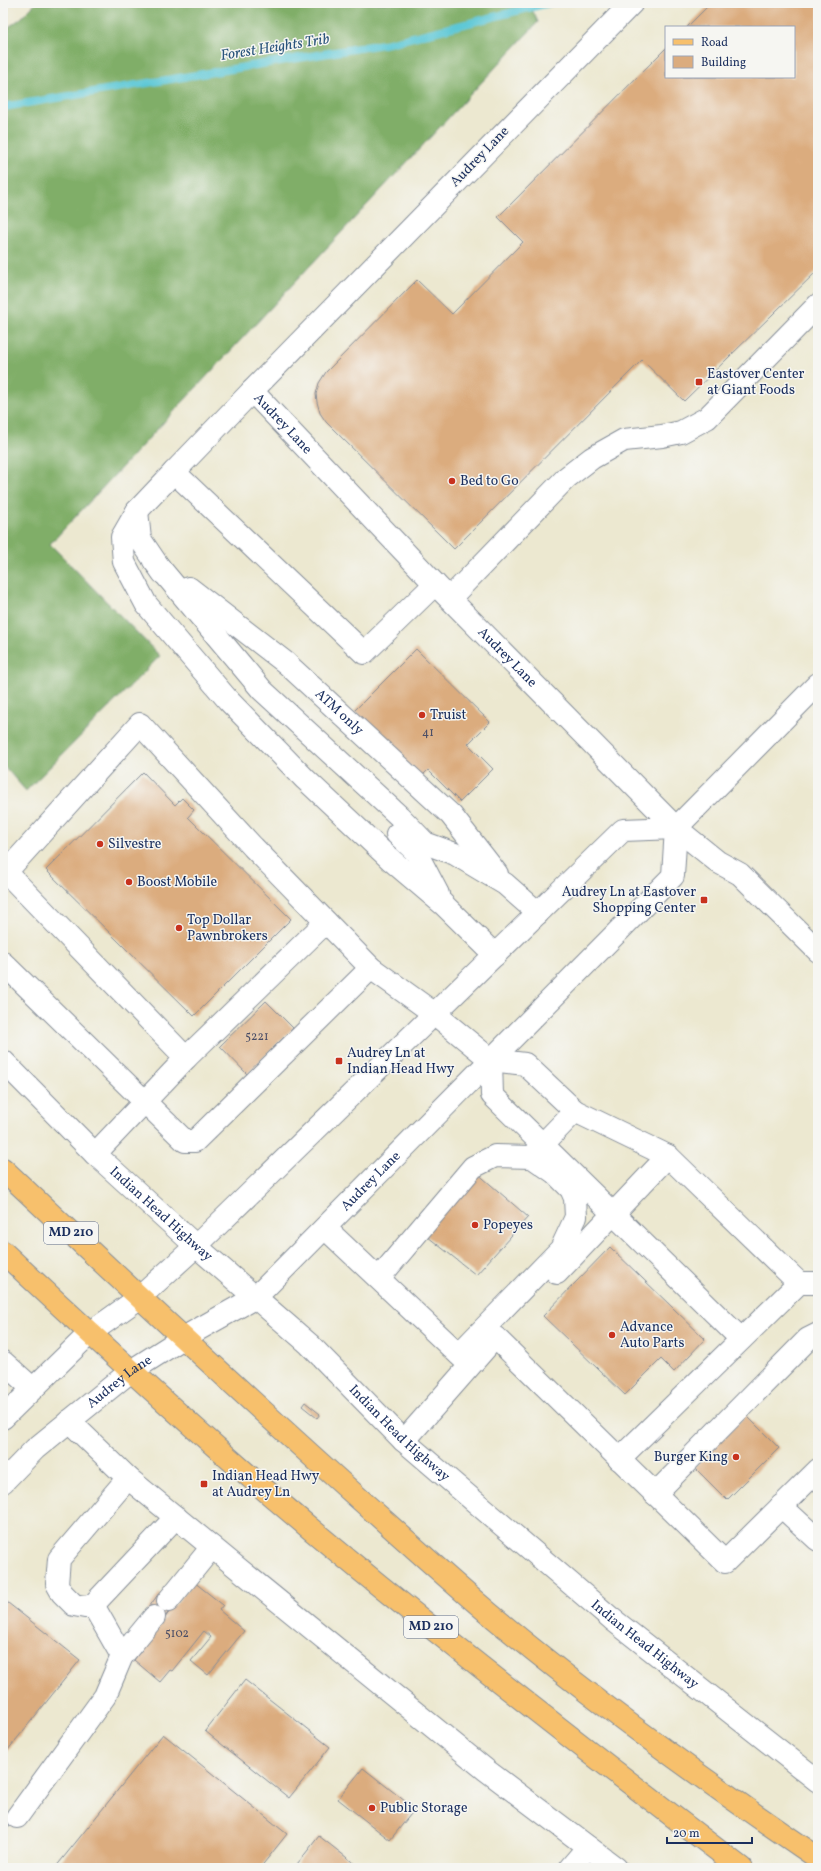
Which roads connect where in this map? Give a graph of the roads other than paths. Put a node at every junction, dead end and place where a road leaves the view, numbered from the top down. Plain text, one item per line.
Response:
1 (632, 3) edge
2 (818, 305) edge
3 (252, 391) junction
4 (174, 472) junction
5 (137, 511) junction
6 (154, 561) junction
7 (442, 591) junction
8 (818, 684) edge
9 (676, 828) junction
10 (425, 843) junction
11 (455, 854) junction
12 (5, 874) edge
13 (505, 884) junction
14 (443, 904) junction
15 (538, 913) junction
16 (326, 922) junction
17 (818, 951) edge
18 (495, 955) junction
19 (3, 962) edge
20 (371, 968) junction
21 (434, 1014) junction
22 (186, 1058) junction
23 (491, 1060) junction
24 (3, 1061) edge
25 (144, 1102) junction
26 (575, 1111) junction
27 (543, 1144) junction
28 (95, 1154) junction
29 (668, 1156) junction
30 (3, 1169) edge
31 (613, 1214) junction
32 (325, 1228) junction
33 (196, 1246) junction
34 (3, 1252) edge
35 (379, 1278) junction
36 (808, 1283) edge
37 (256, 1297) junction
38 (139, 1298) junction
39 (90, 1333) junction
40 (818, 1334) edge
41 (183, 1338) junction
42 (496, 1338) junction
43 (741, 1339) junction
44 (465, 1359) junction
45 (3, 1362) edge
46 (131, 1371) junction
47 (32, 1388) junction
48 (3, 1418) edge
49 (69, 1420) junction
50 (404, 1441) junction
51 (619, 1459) junction
52 (818, 1470) edge
53 (128, 1478) junction
54 (3, 1482) edge
55 (655, 1494) junction
56 (782, 1506) junction
57 (176, 1517) junction
58 (818, 1540) edge
59 (212, 1547) junction
60 (168, 1601) dead end
61 (93, 1605) junction
62 (154, 1617) dead end
63 (122, 1656) junction
64 (818, 1781) edge
65 (17, 1817) dead end
66 (588, 1847) junction
67 (714, 1848) junction
68 (818, 1858) edge
69 (570, 1868) edge
70 (616, 1868) edge
71 (723, 1868) edge
72 (741, 1868) edge

1 - 3 street, Audrey Lane
2 - 7 street
3 - 4 street
3 - 7 street, Audrey Lane
4 - 5 street
4 - 7 street
5 - 6 street
5 - 14 street
6 - 10 street
6 - 11 street
6 - 13 street
6 - 14 street
7 - 9 street, Audrey Lane
8 - 9 street
9 - 15 street
9 - 17 street
9 - 23 street, Audrey Lane
10 - 11 street
10 - 14 street
11 - 13 street
12 - 16 street
12 - 22 street
13 - 15 street
14 - 18 street
15 - 18 street
16 - 20 street
16 - 22 street
18 - 21 street
19 - 25 street
20 - 21 street
20 - 25 street
21 - 23 street
21 - 33 street
22 - 25 street
23 - 26 street
23 - 27 street
23 - 32 street, Audrey Lane
24 - 28 street, Indian Head Highway
25 - 28 street
26 - 27 street
26 - 29 street
27 - 31 street
28 - 33 street, Indian Head Highway
29 - 31 street
29 - 36 street
30 - 38 main road, MD 210
31 - 42 street
31 - 43 street
32 - 35 street
32 - 37 street, Audrey Lane
33 - 37 street, Indian Head Highway
33 - 38 street
34 - 39 main road, MD 210
35 - 44 street
35 - 44 street
36 - 43 street
37 - 41 street, Audrey Lane
37 - 50 street, Indian Head Highway
38 - 39 street
38 - 41 main road, MD 210
39 - 46 main road, MD 210
39 - 47 street
40 - 55 street
41 - 46 street, Audrey Lane
41 - 68 main road, MD 210
42 - 44 street
42 - 51 street
43 - 51 street
44 - 50 street
45 - 47 street
46 - 49 street, Audrey Lane
46 - 67 main road, MD 210
47 - 48 street
49 - 53 street
49 - 54 street, Audrey Lane
50 - 64 street, Indian Head Highway
51 - 55 street
52 - 56 street
53 - 57 street
53 - 61 street
55 - 56 street
56 - 58 street
57 - 59 street
57 - 61 street
59 - 60 street
59 - 66 street
61 - 63 street
62 - 63 street
63 - 65 street
66 - 69 street
66 - 70 street
67 - 71 main road
67 - 72 main road, MD 210

